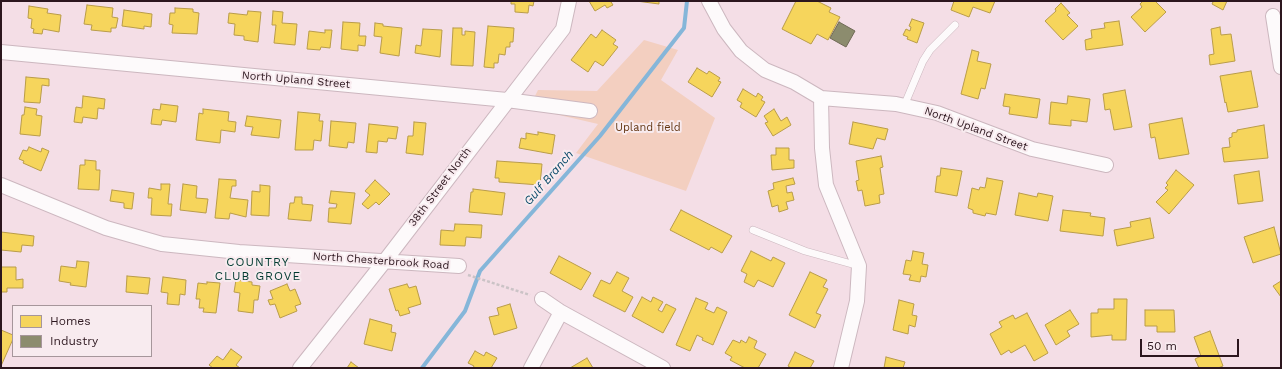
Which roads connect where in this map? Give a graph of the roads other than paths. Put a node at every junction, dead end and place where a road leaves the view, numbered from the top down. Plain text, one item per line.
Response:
1 (569, 1) edge
2 (709, 1) edge
3 (1273, 16) dead end
4 (954, 25) dead end
5 (1, 52) edge
6 (1281, 67) edge
7 (821, 98) junction
8 (507, 100) junction
9 (904, 106) junction
10 (590, 111) dead end
11 (1106, 165) dead end
12 (1, 185) edge
13 (753, 230) dead end
14 (384, 262) junction
15 (859, 266) junction
16 (464, 271) road end
17 (542, 299) road end
18 (561, 312) junction
19 (300, 368) edge
20 (531, 368) edge
21 (663, 368) edge
22 (841, 368) edge

1 - 8 street, 38th Street North
2 - 7 street
3 - 6 street
4 - 9 lane
5 - 8 street, North Upland Street
7 - 9 street, North Upland Street
7 - 15 street
8 - 10 street, North Upland Street
8 - 14 street, 38th Street North
9 - 11 street, North Upland Street
12 - 14 street, North Chesterbrook Road
13 - 15 lane
14 - 16 street, North Chesterbrook Road
14 - 19 street, 38th Street North
15 - 22 street
17 - 18 street
18 - 20 street
18 - 21 street

